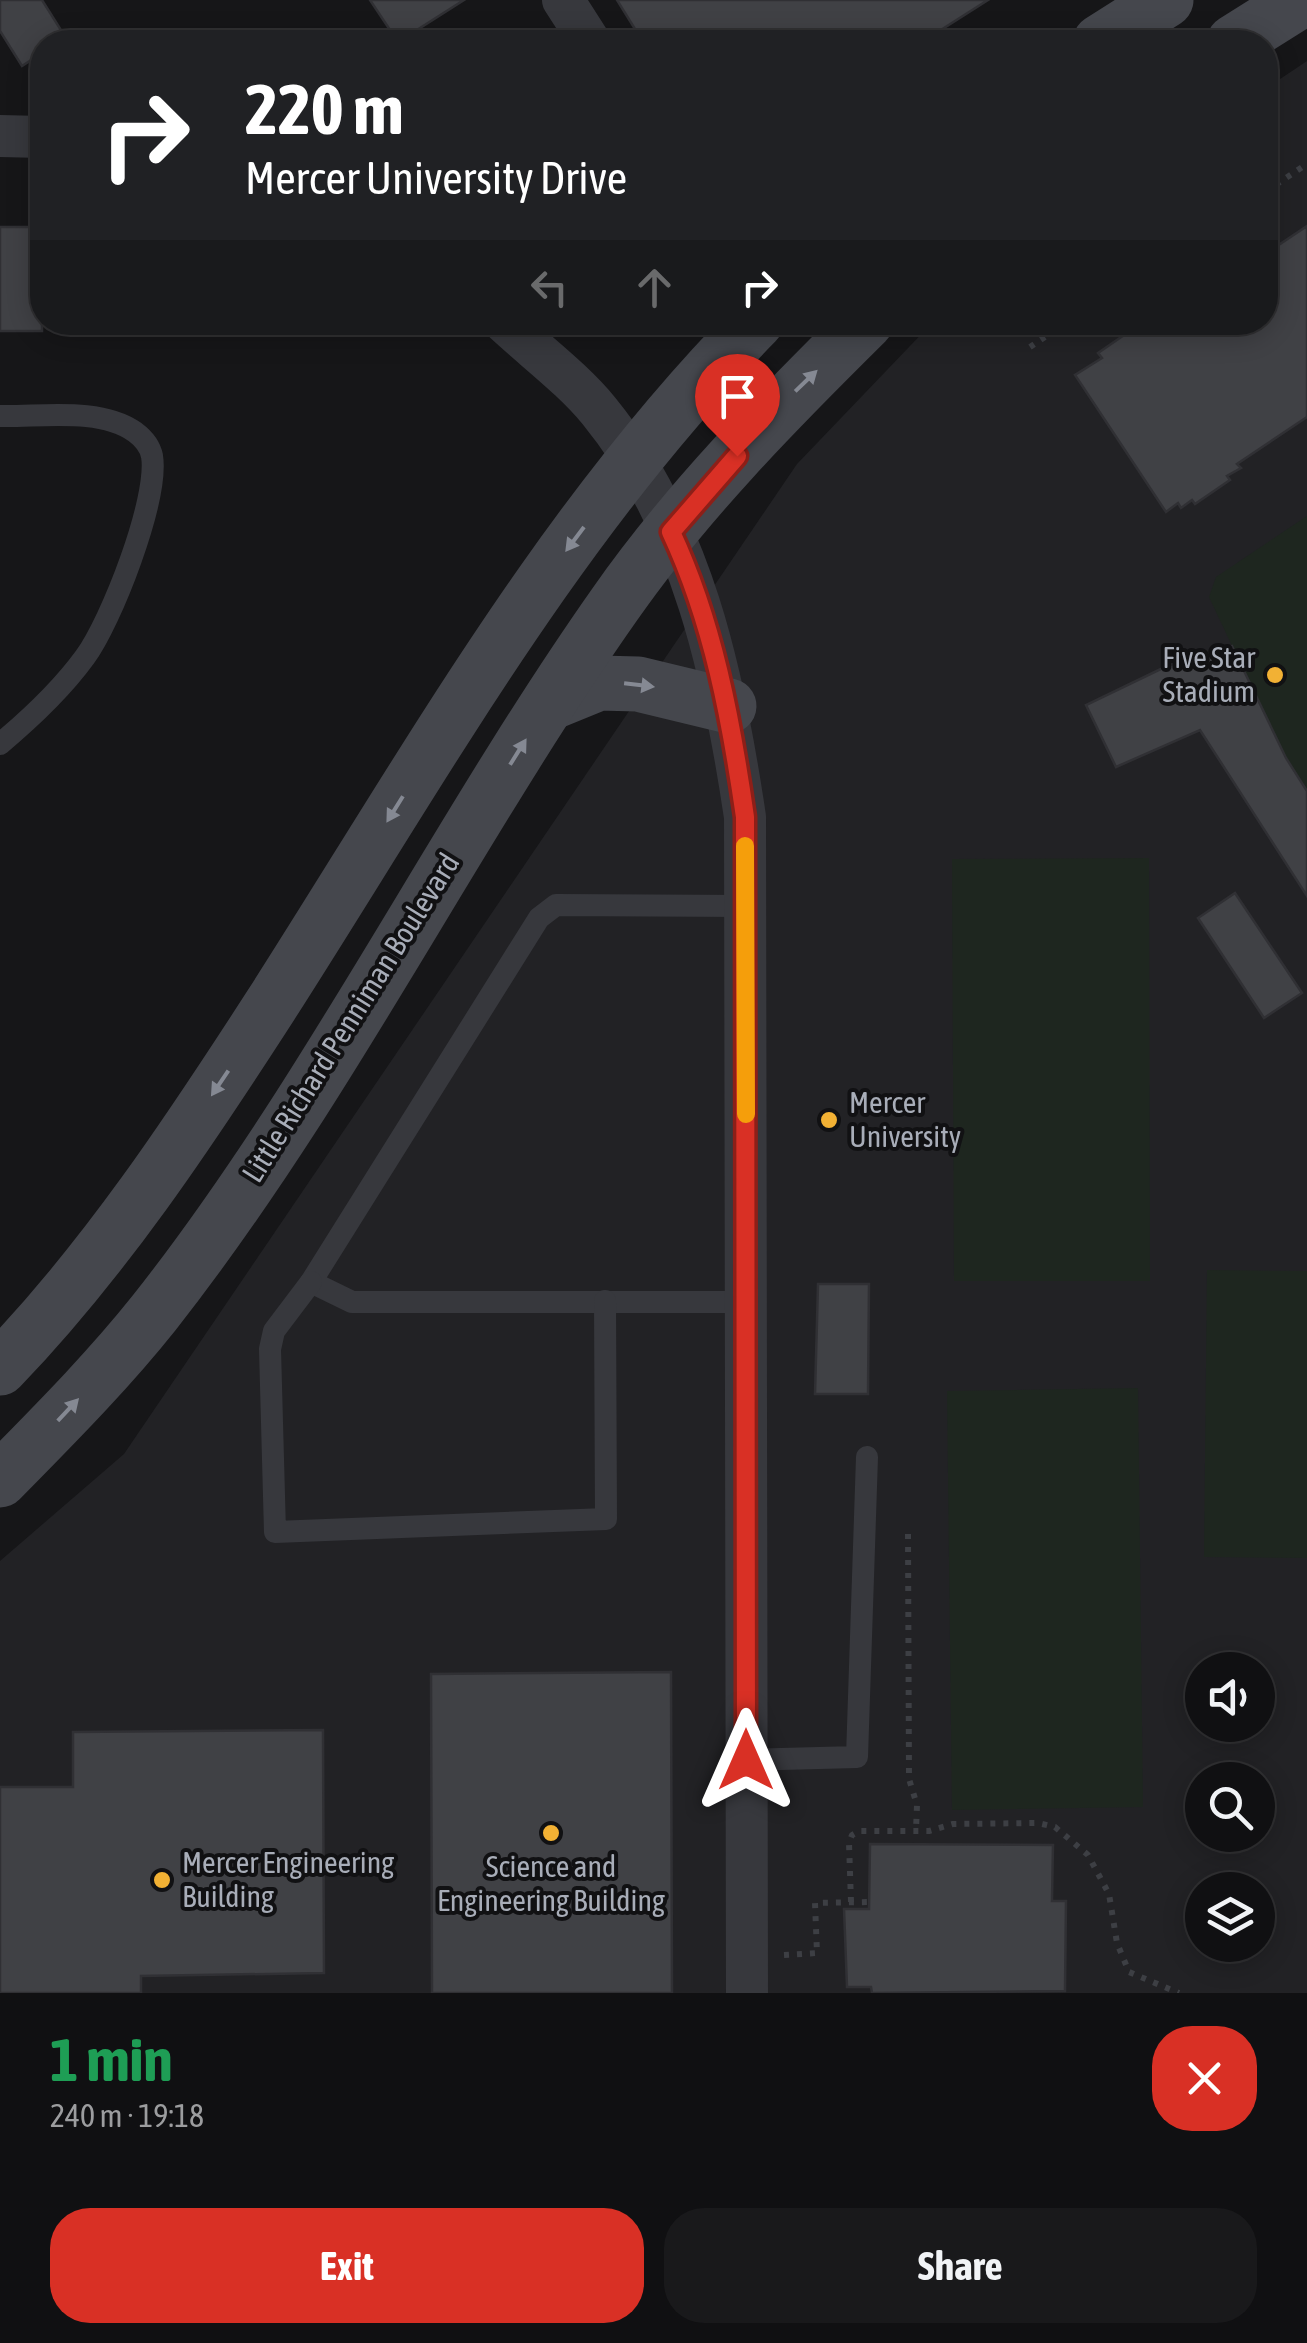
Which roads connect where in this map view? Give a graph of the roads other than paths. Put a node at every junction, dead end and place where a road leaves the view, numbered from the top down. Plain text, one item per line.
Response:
1 (563, 0) edge
2 (1166, 0) edge
3 (1300, 0) edge
4 (582, 30) edge
5 (1119, 30) edge
6 (1253, 30) edge
7 (0, 136) edge
8 (30, 137) edge
9 (518, 335) edge
10 (743, 335) edge
11 (853, 335) edge
12 (0, 416) edge
13 (634, 462) junction
14 (671, 532) junction
15 (550, 702) junction
16 (728, 706) junction
17 (0, 744) edge
18 (746, 906) junction
19 (311, 1282) junction
20 (605, 1302) junction
21 (747, 1302) junction
22 (0, 1368) edge
23 (867, 1457) dead end
24 (0, 1480) edge
25 (746, 1760) junction
26 (747, 1993) edge

1 - 4 street
2 - 5 street
3 - 6 street
7 - 8 street
9 - 13 street
10 - 13 street
14 -> 11 street, Little Richard Penniman Boulevard
12 - 17 lane
13 - 14 street
13 -> 22 street
14 - 15 street, Little Richard Penniman Boulevard
14 - 16 street
15 -> 16 street
24 -> 15 street, Little Richard Penniman Boulevard
16 - 18 street
18 - 19 lane
18 - 21 street
19 - 20 lane
19 - 20 lane
20 - 21 lane
21 - 25 street
23 - 25 lane
25 - 26 street

